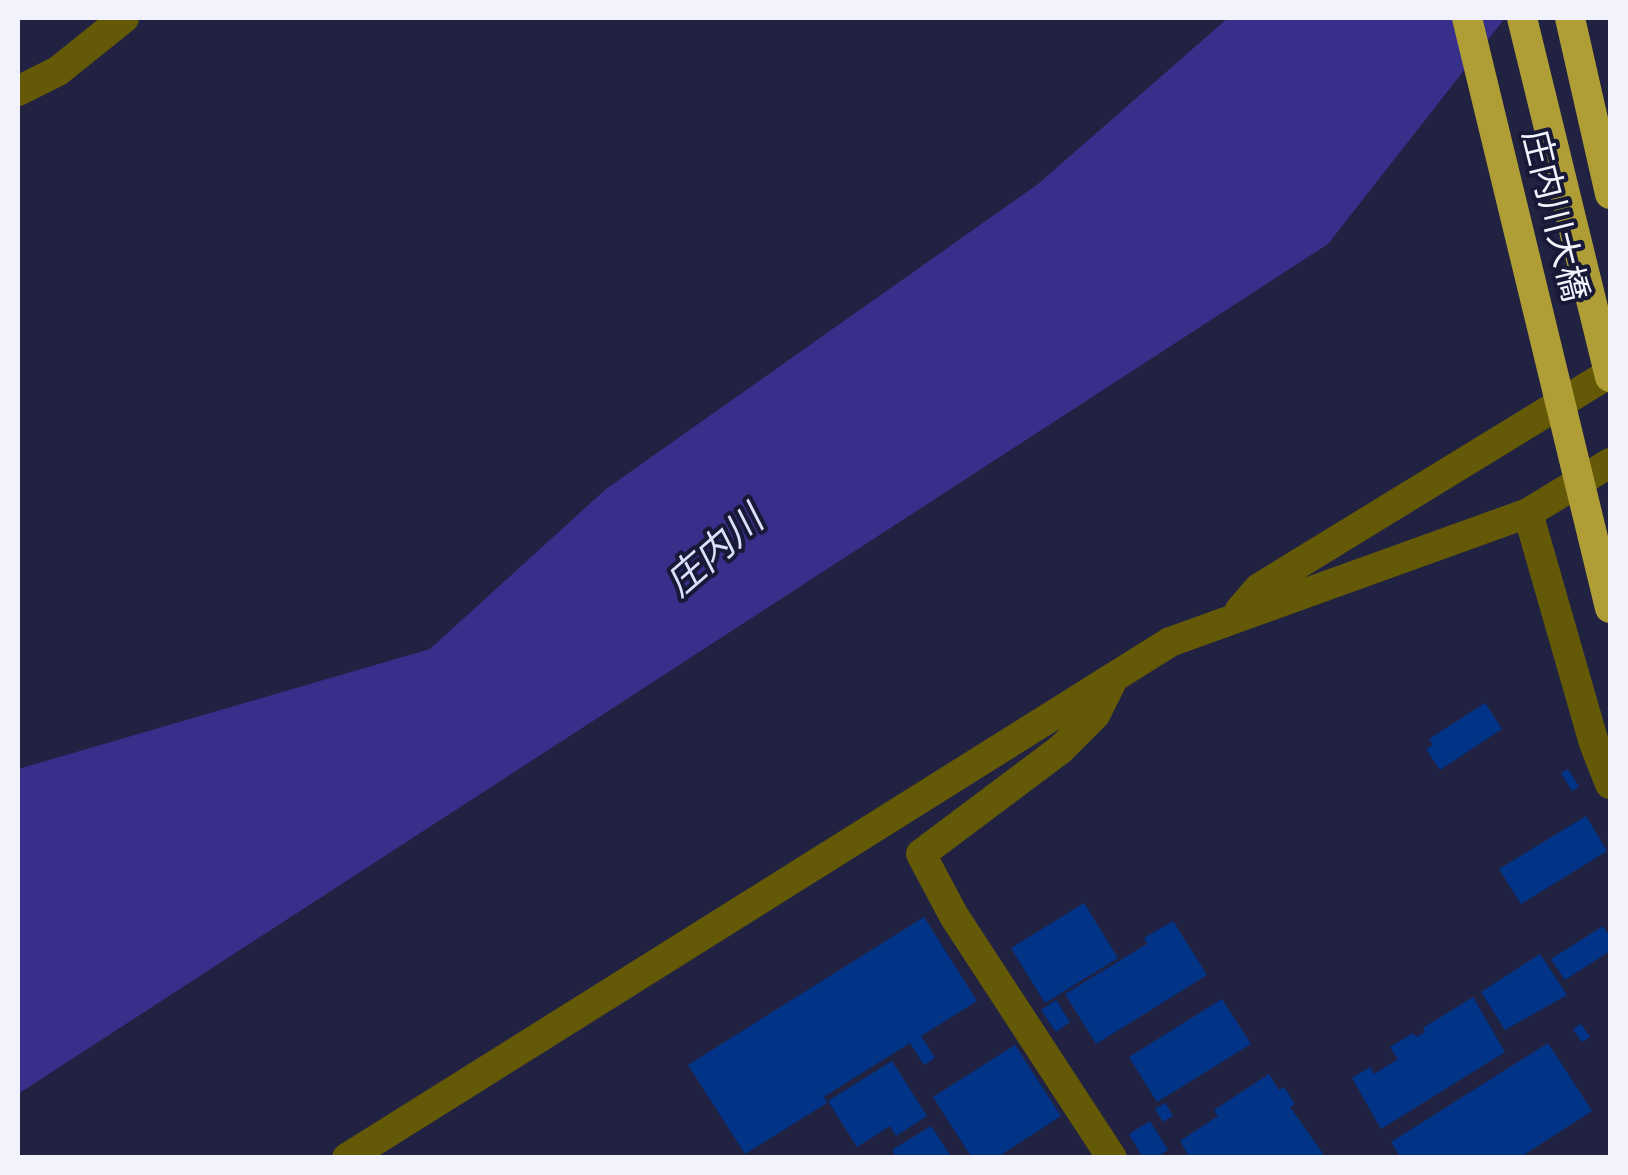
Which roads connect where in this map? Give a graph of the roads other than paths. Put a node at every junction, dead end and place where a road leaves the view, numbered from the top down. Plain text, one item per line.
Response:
1 (124, 18) edge
2 (1466, 18) edge
3 (1522, 18) edge
4 (1570, 18) edge
5 (18, 90) edge
6 (1610, 194) edge
7 (1610, 375) edge
8 (1610, 464) edge
9 (1528, 514) junction
10 (1610, 608) edge
11 (1235, 616) junction
12 (1114, 678) junction
13 (1610, 784) edge
14 (348, 1158) edge
15 (1112, 1158) edge

1 - 5 street
2 - 10 highway, 庄内川大橋
3 - 7 highway
4 - 6 highway
7 - 11 street
8 - 9 street
9 - 11 street
9 - 13 street
11 - 12 street
12 - 14 street
12 - 15 street

